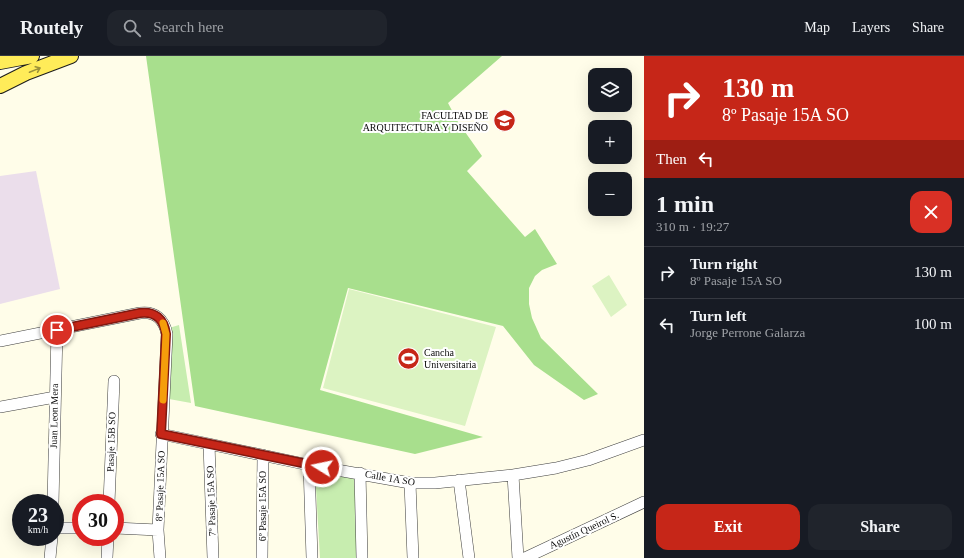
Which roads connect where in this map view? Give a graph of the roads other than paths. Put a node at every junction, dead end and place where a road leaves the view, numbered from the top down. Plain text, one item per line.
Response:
1 (32, 56) edge
2 (71, 56) edge
3 (0, 62) edge
4 (0, 86) edge
5 (57, 330) junction
6 (0, 341) edge
7 (114, 381) dead end
8 (55, 396) junction
9 (0, 407) edge
10 (161, 434) junction
11 (643, 441) edge
12 (209, 444) junction
13 (262, 455) junction
14 (310, 465) junction
15 (360, 473) junction
16 (513, 475) junction
17 (459, 480) junction
18 (410, 483) junction
19 (53, 494) edge
20 (109, 494) edge
21 (644, 502) edge
22 (124, 528) edge
23 (158, 530) junction
24 (51, 546) edge
25 (108, 546) edge
26 (50, 558) edge
27 (107, 558) edge
28 (160, 558) edge
29 (213, 558) edge
30 (262, 558) edge
31 (312, 558) edge
32 (362, 558) edge
33 (413, 558) edge
34 (469, 558) edge
35 (518, 558) edge
36 (525, 558) edge

1 - 3 main road
4 -> 2 main road
5 - 6 street
5 - 8 street, Juan Leon Mera
5 - 10 street, 8º Pasaje 15A SO
7 - 20 street, Pasaje 15B SO
8 - 9 street
8 - 19 street, Juan Leon Mera
10 - 12 street, Calle 1A SO
10 - 23 street, 8º Pasaje 15A SO
11 - 16 street, Calle 1A SO
12 - 13 street, Calle 1A SO
12 - 29 street, 7º Pasaje 15A SO
13 - 14 street, Calle 1A SO
13 - 30 street, 6º Pasaje 15A SO
14 - 15 street, Calle 1A SO
14 - 31 street
15 - 18 street, Calle 1A SO
15 - 32 street
16 - 17 street, Calle 1A SO
16 - 35 street
17 - 18 street, Calle 1A SO
17 - 34 street
18 - 33 street
21 - 36 street, Agustín Queirol S.
22 - 23 street
23 - 28 street, 8º Pasaje 15A SO
24 - 26 street
25 - 27 street

